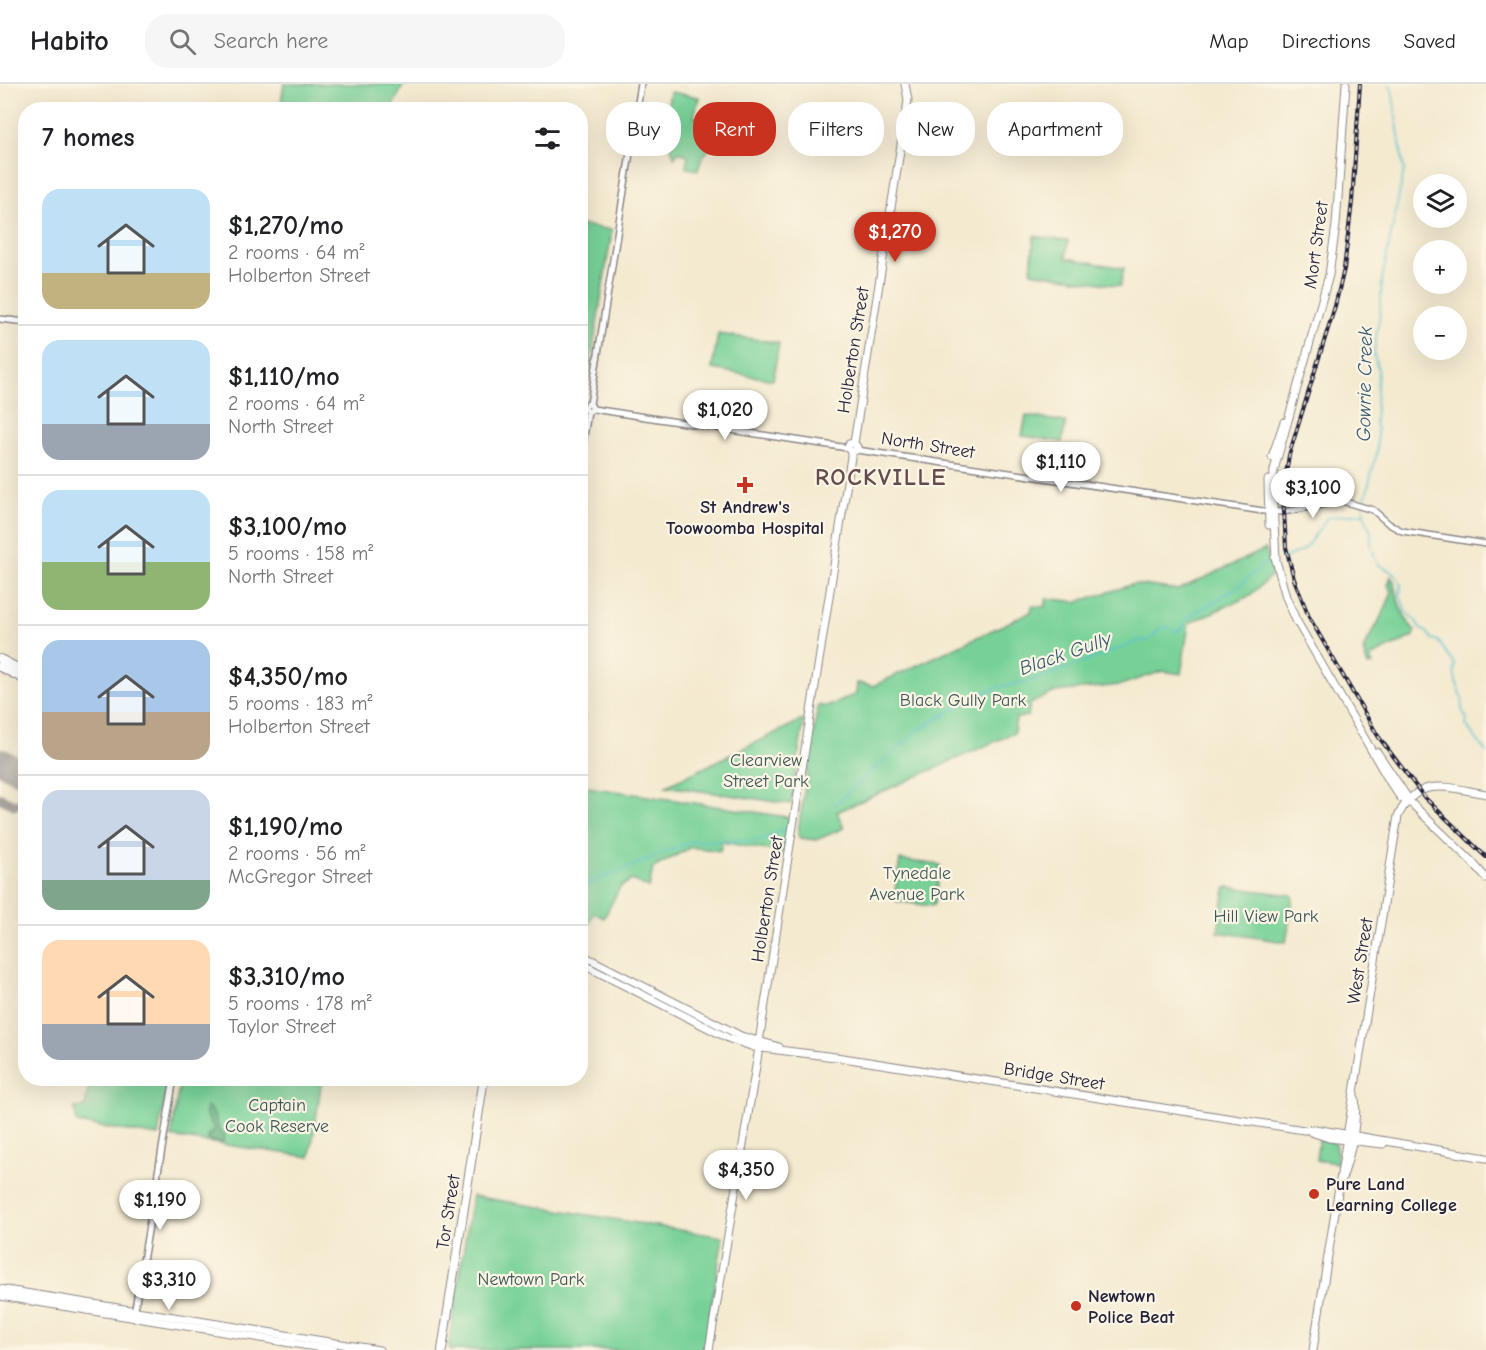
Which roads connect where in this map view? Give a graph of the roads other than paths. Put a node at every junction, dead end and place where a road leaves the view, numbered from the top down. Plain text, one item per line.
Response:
1 (641, 84) edge
2 (905, 84) edge
3 (1346, 84) edge
4 (0, 319) edge
5 (18, 321) edge
6 (588, 402) edge
7 (588, 408) edge
8 (852, 448) junction
9 (1270, 512) junction
10 (1486, 544) edge
11 (0, 659) edge
12 (0, 667) edge
13 (18, 668) edge
14 (18, 676) edge
15 (1369, 744) junction
16 (1397, 793) junction
17 (1486, 794) edge
18 (1409, 801) junction
19 (1396, 827) junction
20 (1486, 878) edge
21 (588, 958) edge
22 (588, 967) edge
23 (763, 1022) junction
24 (741, 1040) junction
25 (759, 1045) junction
26 (756, 1065) junction
27 (173, 1086) edge
28 (483, 1086) edge
29 (1354, 1096) junction
30 (1348, 1120) junction
31 (1315, 1129) junction
32 (1304, 1130) junction
33 (1349, 1137) junction
34 (1329, 1138) junction
35 (1486, 1158) edge
36 (1340, 1168) junction
37 (1340, 1184) junction
38 (0, 1289) edge
39 (0, 1296) edge
40 (134, 1314) junction
41 (443, 1349) edge
42 (334, 1350) edge
43 (379, 1350) edge
44 (710, 1350) edge
45 (1313, 1350) edge

1 - 6 street
2 - 8 main road, Holberton Street
3 - 9 main road, Mort Street
4 - 5 street
7 - 8 street, North Street
8 - 9 street, North Street
8 - 23 main road, Holberton Street
9 - 10 street, North Street
9 - 15 main road, Mort Street
11 - 13 highway
12 - 14 highway
15 - 16 main road, Mort Street
15 - 18 main road, Mort Street
16 - 18 main road, Mort Street
16 - 19 main road
17 - 18 main road
18 - 19 main road, West Street
18 - 20 main road, Mort Street
19 - 29 main road, West Street
21 - 24 main road, Bridge Street
22 - 24 main road, Bridge Street
23 - 24 main road
23 - 25 main road, Holberton Street
24 - 25 main road, Bridge Street
24 - 26 main road
25 - 26 main road, Holberton Street
25 - 32 main road, Bridge Street
26 - 44 main road, Holberton Street
27 - 40 street
28 - 41 highway, Tor Street
29 - 30 main road, West Street
29 - 33 main road, West Street
30 - 31 main road
30 - 33 main road, West Street
31 - 32 main road, Bridge Street
31 - 33 main road, Bridge Street
32 - 34 main road, Bridge Street
33 - 34 main road, Bridge Street
33 - 35 main road, Bridge Street
33 - 36 main road, West Street
33 - 37 main road, West Street
34 - 36 main road
36 - 37 main road, West Street
37 - 45 main road, West Street
38 - 40 main road
39 - 40 main road
40 - 42 main road
40 - 43 main road

